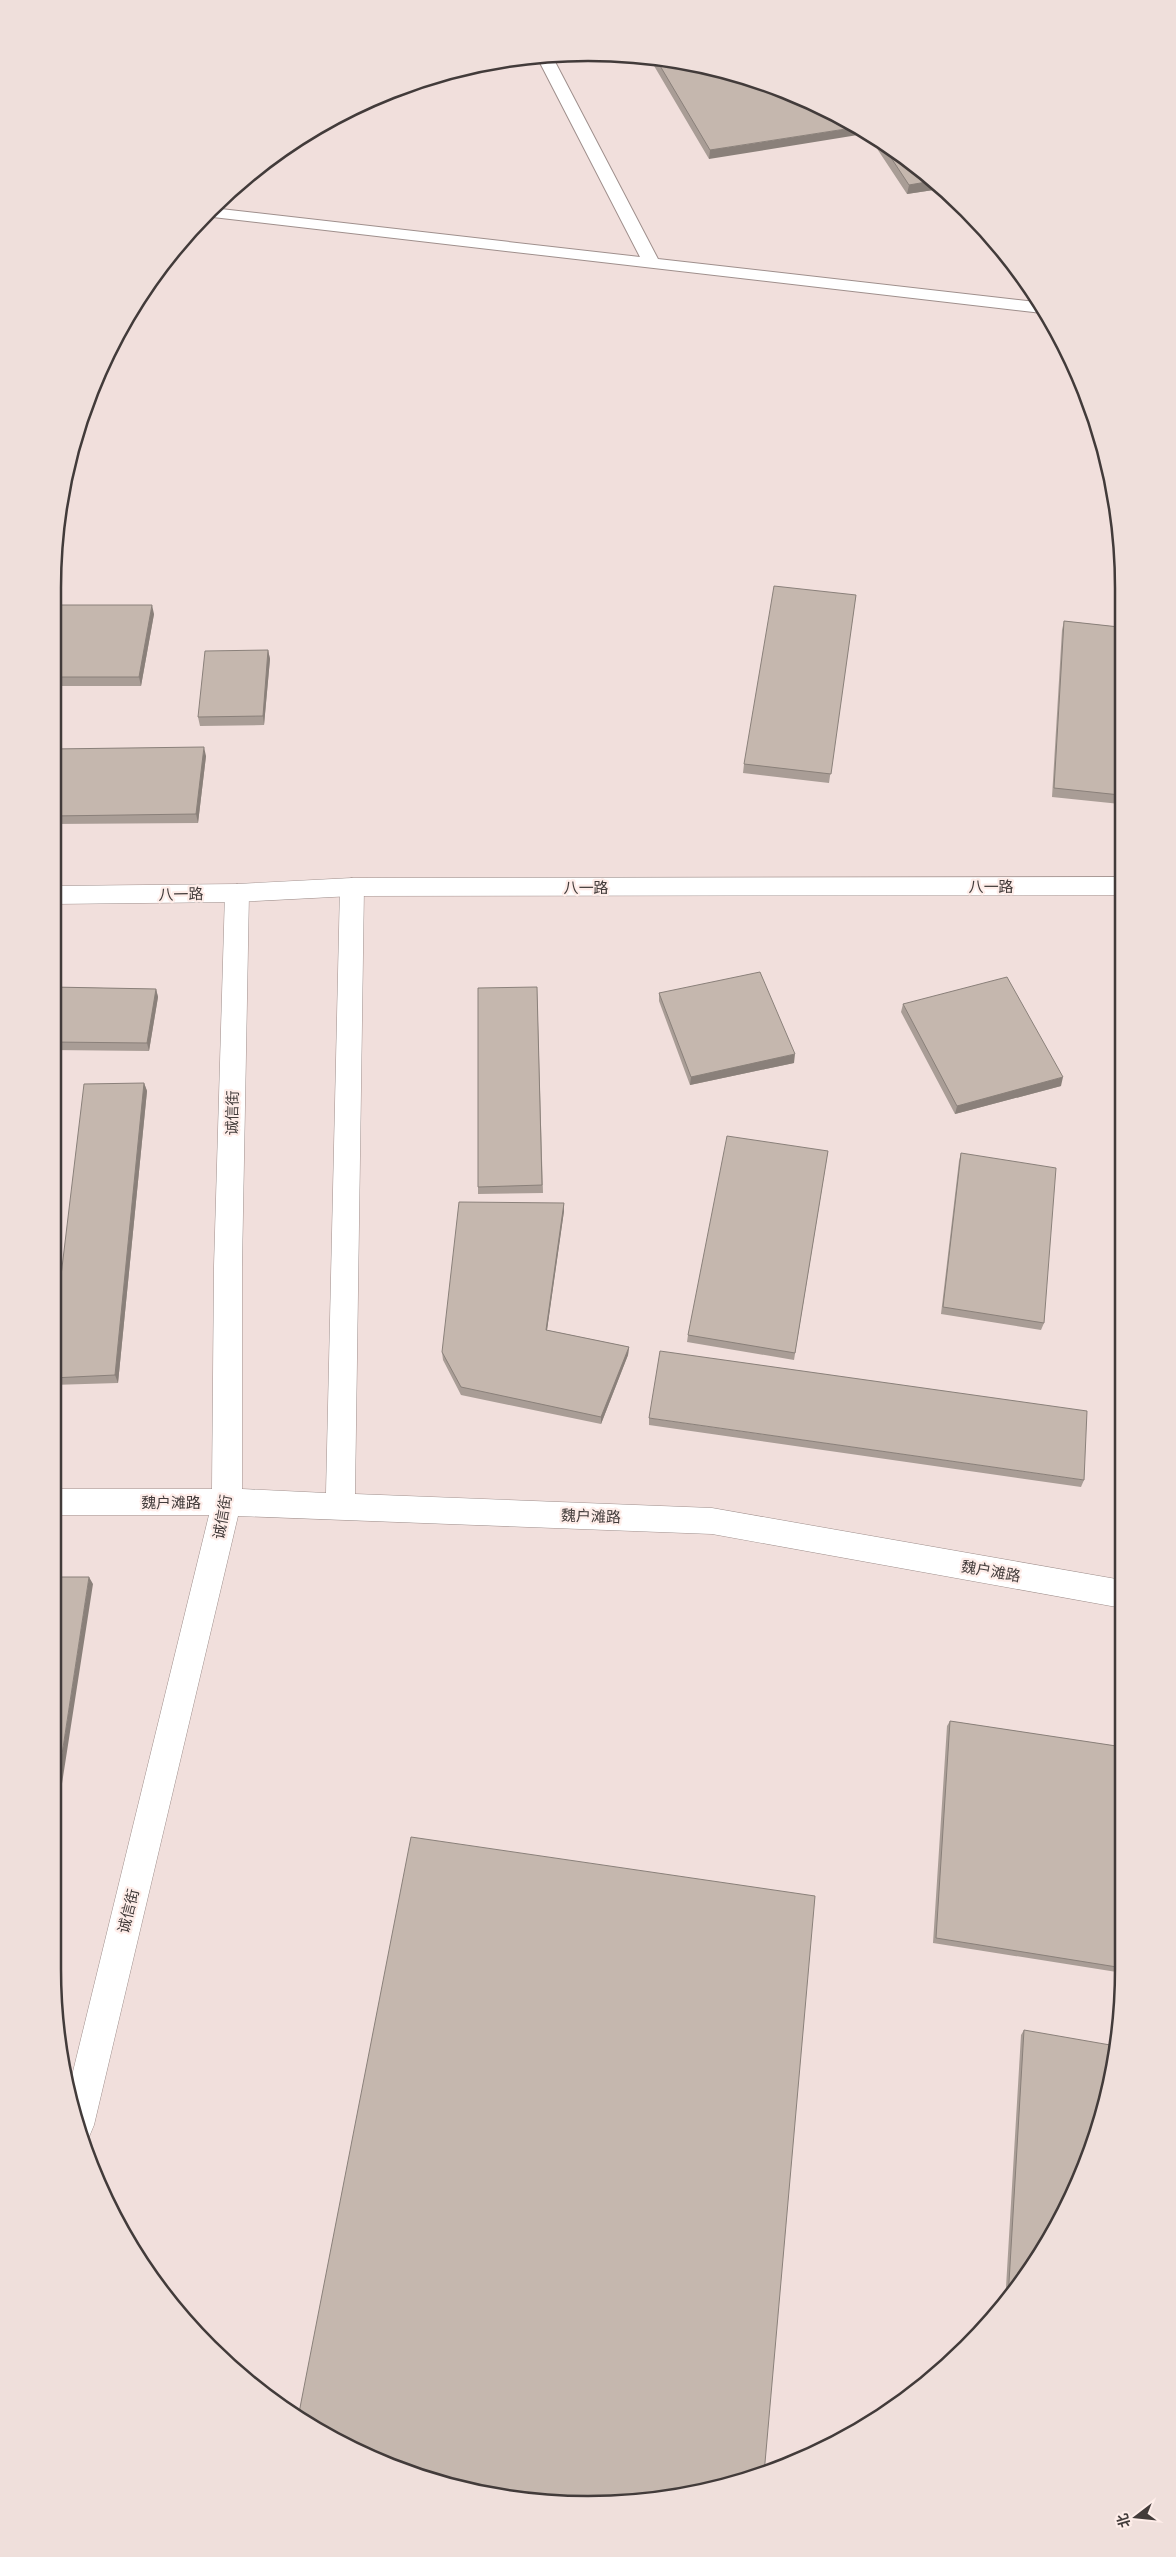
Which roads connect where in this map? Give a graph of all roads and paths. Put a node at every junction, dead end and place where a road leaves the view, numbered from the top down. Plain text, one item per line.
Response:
1 (548, 63) edge
2 (219, 213) edge
3 (652, 264) junction
4 (1033, 307) edge
5 (1115, 886) edge
6 (352, 887) junction
7 (237, 893) junction
8 (61, 896) edge
9 (61, 1502) edge
10 (227, 1502) junction
11 (340, 1506) junction
12 (1115, 1593) edge
13 (80, 2108) edge

1 - 3 lane
2 - 3 lane
3 - 4 lane
5 - 6 street, 八一路
6 - 7 street, 八一路
6 - 11 street
7 - 8 street, 八一路
7 - 10 street, 诚信街
9 - 10 street, 魏户滩路
10 - 11 street, 魏户滩路
10 - 13 street, 诚信街
11 - 12 street, 魏户滩路

